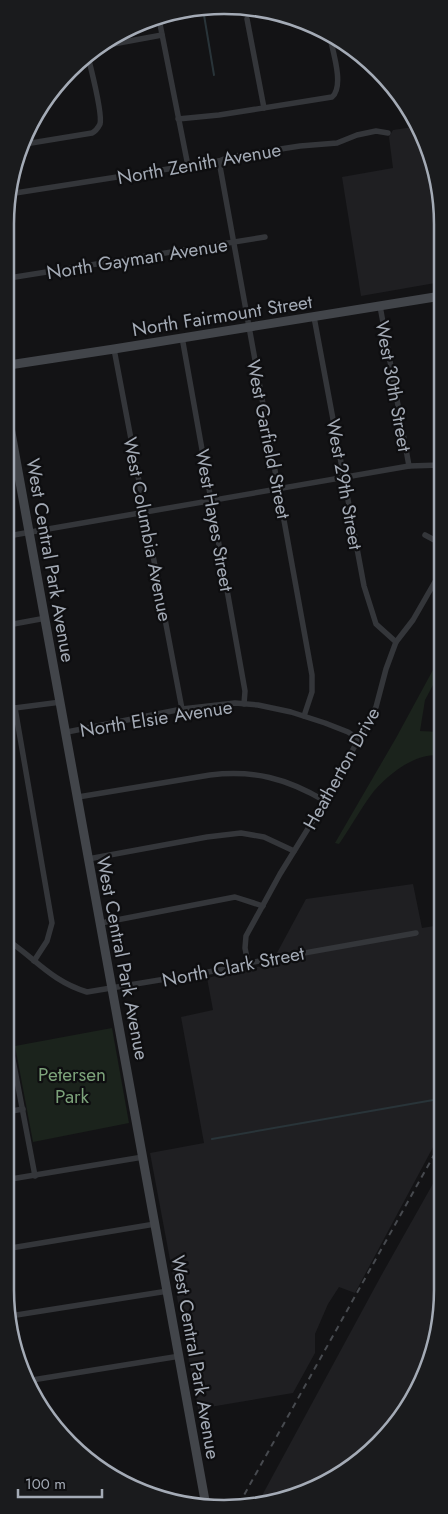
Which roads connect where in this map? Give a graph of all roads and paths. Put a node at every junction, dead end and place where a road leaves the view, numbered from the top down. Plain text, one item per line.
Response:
1 (248, 19) dead end
2 (160, 24) edge
3 (162, 35) junction
4 (117, 43) edge
5 (331, 43) edge
6 (89, 62) edge
7 (264, 108) junction
8 (178, 119) junction
9 (388, 133) dead end
10 (30, 143) edge
11 (219, 161) junction
12 (188, 166) junction
13 (17, 193) edge
14 (266, 237) dead end
15 (233, 243) junction
16 (14, 277) edge
17 (434, 297) edge
18 (380, 306) junction
19 (314, 317) junction
20 (248, 327) junction
21 (182, 337) junction
22 (114, 349) junction
23 (14, 363) edge
24 (14, 463) edge
25 (434, 465) edge
26 (409, 466) junction
27 (345, 477) junction
28 (279, 489) junction
29 (212, 501) junction
30 (145, 512) junction
31 (30, 533) junction
32 (425, 534) dead end
33 (14, 535) edge
34 (434, 539) edge
35 (434, 585) edge
36 (46, 618) junction
37 (14, 624) edge
38 (396, 642) junction
39 (61, 702) junction
40 (244, 704) junction
41 (14, 708) joint
42 (182, 709) junction
43 (304, 716) junction
44 (67, 732) junction
45 (359, 739) junction
46 (78, 797) junction
47 (325, 801) junction
48 (294, 851) junction
49 (88, 858) junction
50 (263, 906) junction
51 (101, 923) junction
52 (416, 933) dead end
53 (14, 945) edge
54 (34, 961) junction
55 (248, 963) junction
56 (112, 988) junction
57 (14, 1070) edge
58 (23, 1109) junction
59 (14, 1111) edge
60 (143, 1157) junction
61 (35, 1176) junction
62 (14, 1179) edge
63 (155, 1224) junction
64 (14, 1248) edge
65 (168, 1291) junction
66 (16, 1315) edge
67 (180, 1356) junction
68 (34, 1380) edge
69 (205, 1499) edge

1 - 7 street
2 - 3 street
3 - 4 street
3 - 8 street
5 - 7 street
6 - 10 street
7 - 8 street
8 - 12 street
9 - 11 street, North Zenith Avenue
11 - 12 street, North Zenith Avenue
11 - 15 street, West Garfield Street
12 - 13 street, North Zenith Avenue
14 - 15 street, North Gayman Avenue
15 - 16 street, North Gayman Avenue
15 - 20 street, West Garfield Street
17 - 18 street, North Fairmount Street
18 - 19 street, North Fairmount Street
18 - 26 street, West 30th Street
19 - 20 street, North Fairmount Street
19 - 27 street, West 29th Street
20 - 21 street, North Fairmount Street
20 - 28 street, West Garfield Street
21 - 22 street, North Fairmount Street
21 - 29 street, West Hayes Street
22 - 23 street, North Fairmount Street
22 - 30 street, West Columbia Avenue
24 - 31 street, West Central Park Avenue
25 - 26 street
26 - 27 street
27 - 28 street
27 - 38 street, West 29th Street
28 - 29 street
28 - 43 street, West Garfield Street
29 - 30 street
29 - 40 street, West Hayes Street
30 - 31 street
30 - 42 street, West Columbia Avenue
31 - 33 street
31 - 36 street, West Central Park Avenue
32 - 34 street
35 - 38 street, Heatherton Drive
36 - 37 street
36 - 39 street, West Central Park Avenue
38 - 45 street, Heatherton Drive
39 - 41 street, North Elsie Avenue
39 - 44 street, West Central Park Avenue
40 - 42 street, North Elsie Avenue
40 - 43 street, North Elsie Avenue
41 - 54 street
42 - 44 street, North Elsie Avenue
43 - 45 street, North Elsie Avenue
44 - 46 street, West Central Park Avenue
45 - 47 street, Heatherton Drive
46 - 47 street
46 - 49 street, West Central Park Avenue
47 - 48 street, Heatherton Drive
48 - 49 street
48 - 50 street, Heatherton Drive
49 - 51 street, West Central Park Avenue
50 - 51 street
50 - 55 street, Heatherton Drive
51 - 56 street, West Central Park Avenue
52 - 55 street, North Clark Street
53 - 54 street, North Clark Street
54 - 56 street, North Clark Street
55 - 56 street, North Clark Street
56 - 60 street, West Central Park Avenue
57 - 58 street
58 - 59 street
58 - 61 street
60 - 61 street
60 - 63 street, West Central Park Avenue
61 - 62 street
63 - 64 street
63 - 65 street, West Central Park Avenue
65 - 66 street
65 - 67 street, West Central Park Avenue
67 - 68 street
67 - 69 street, West Central Park Avenue

